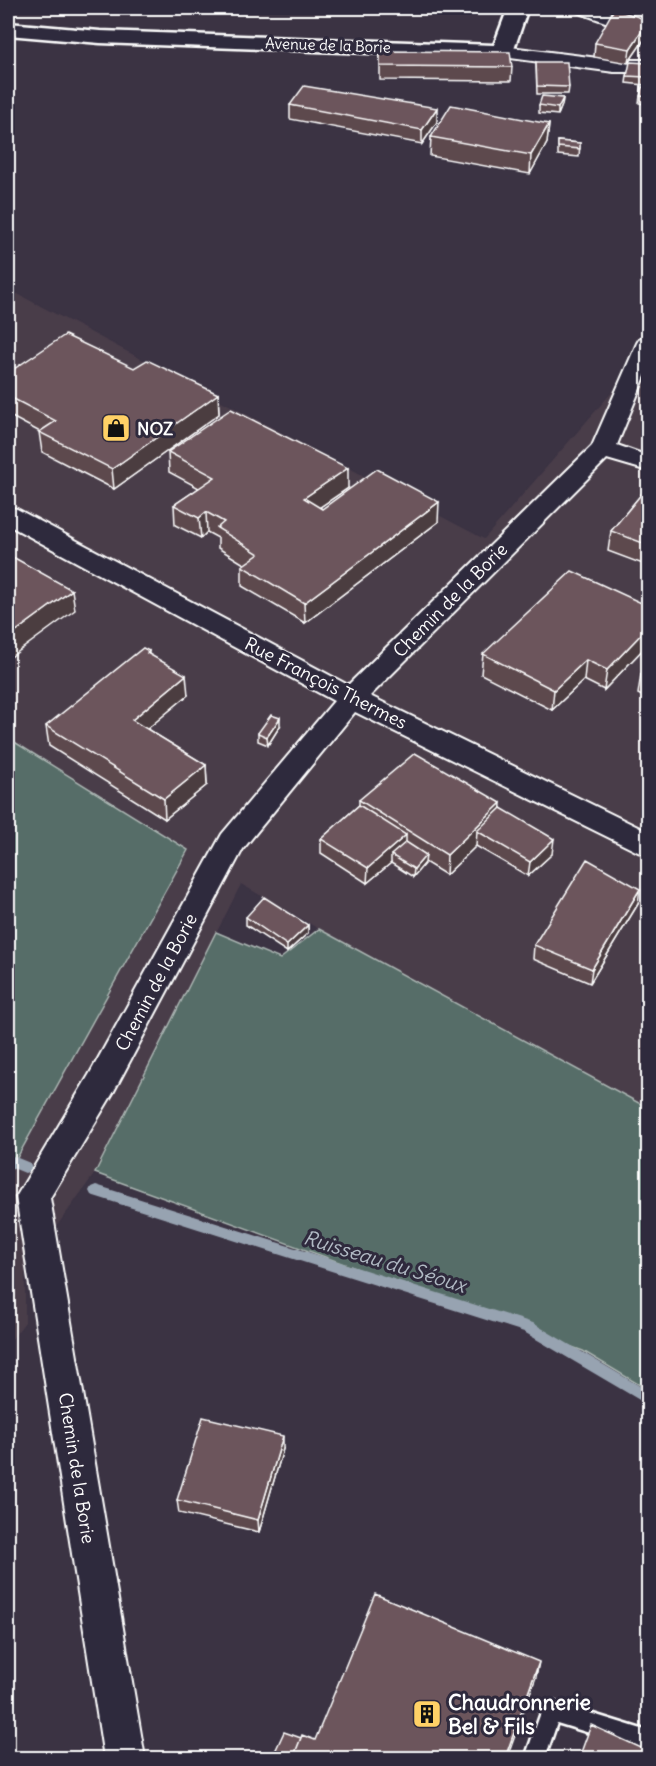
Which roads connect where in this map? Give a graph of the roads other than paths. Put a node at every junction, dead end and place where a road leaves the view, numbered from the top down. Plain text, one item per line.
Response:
1 (518, 8) edge
2 (585, 8) edge
3 (8, 29) edge
4 (648, 31) edge
5 (502, 51) junction
6 (648, 66) edge
7 (648, 343) edge
8 (603, 449) junction
9 (648, 464) edge
10 (8, 515) edge
11 (351, 698) junction
12 (648, 844) edge
13 (648, 1741) edge
14 (124, 1758) edge
15 (535, 1758) edge

1 - 5 street
2 - 4 street
3 - 5 street, Avenue de la Borie
5 - 6 street, Avenue de la Borie
7 - 8 street, Chemin de la Borie
8 - 9 street
8 - 11 street, Chemin de la Borie
10 - 11 street, Rue François Thermes
11 - 12 street, Rue François Thermes
11 - 14 street, Chemin de la Borie
13 - 15 lane

